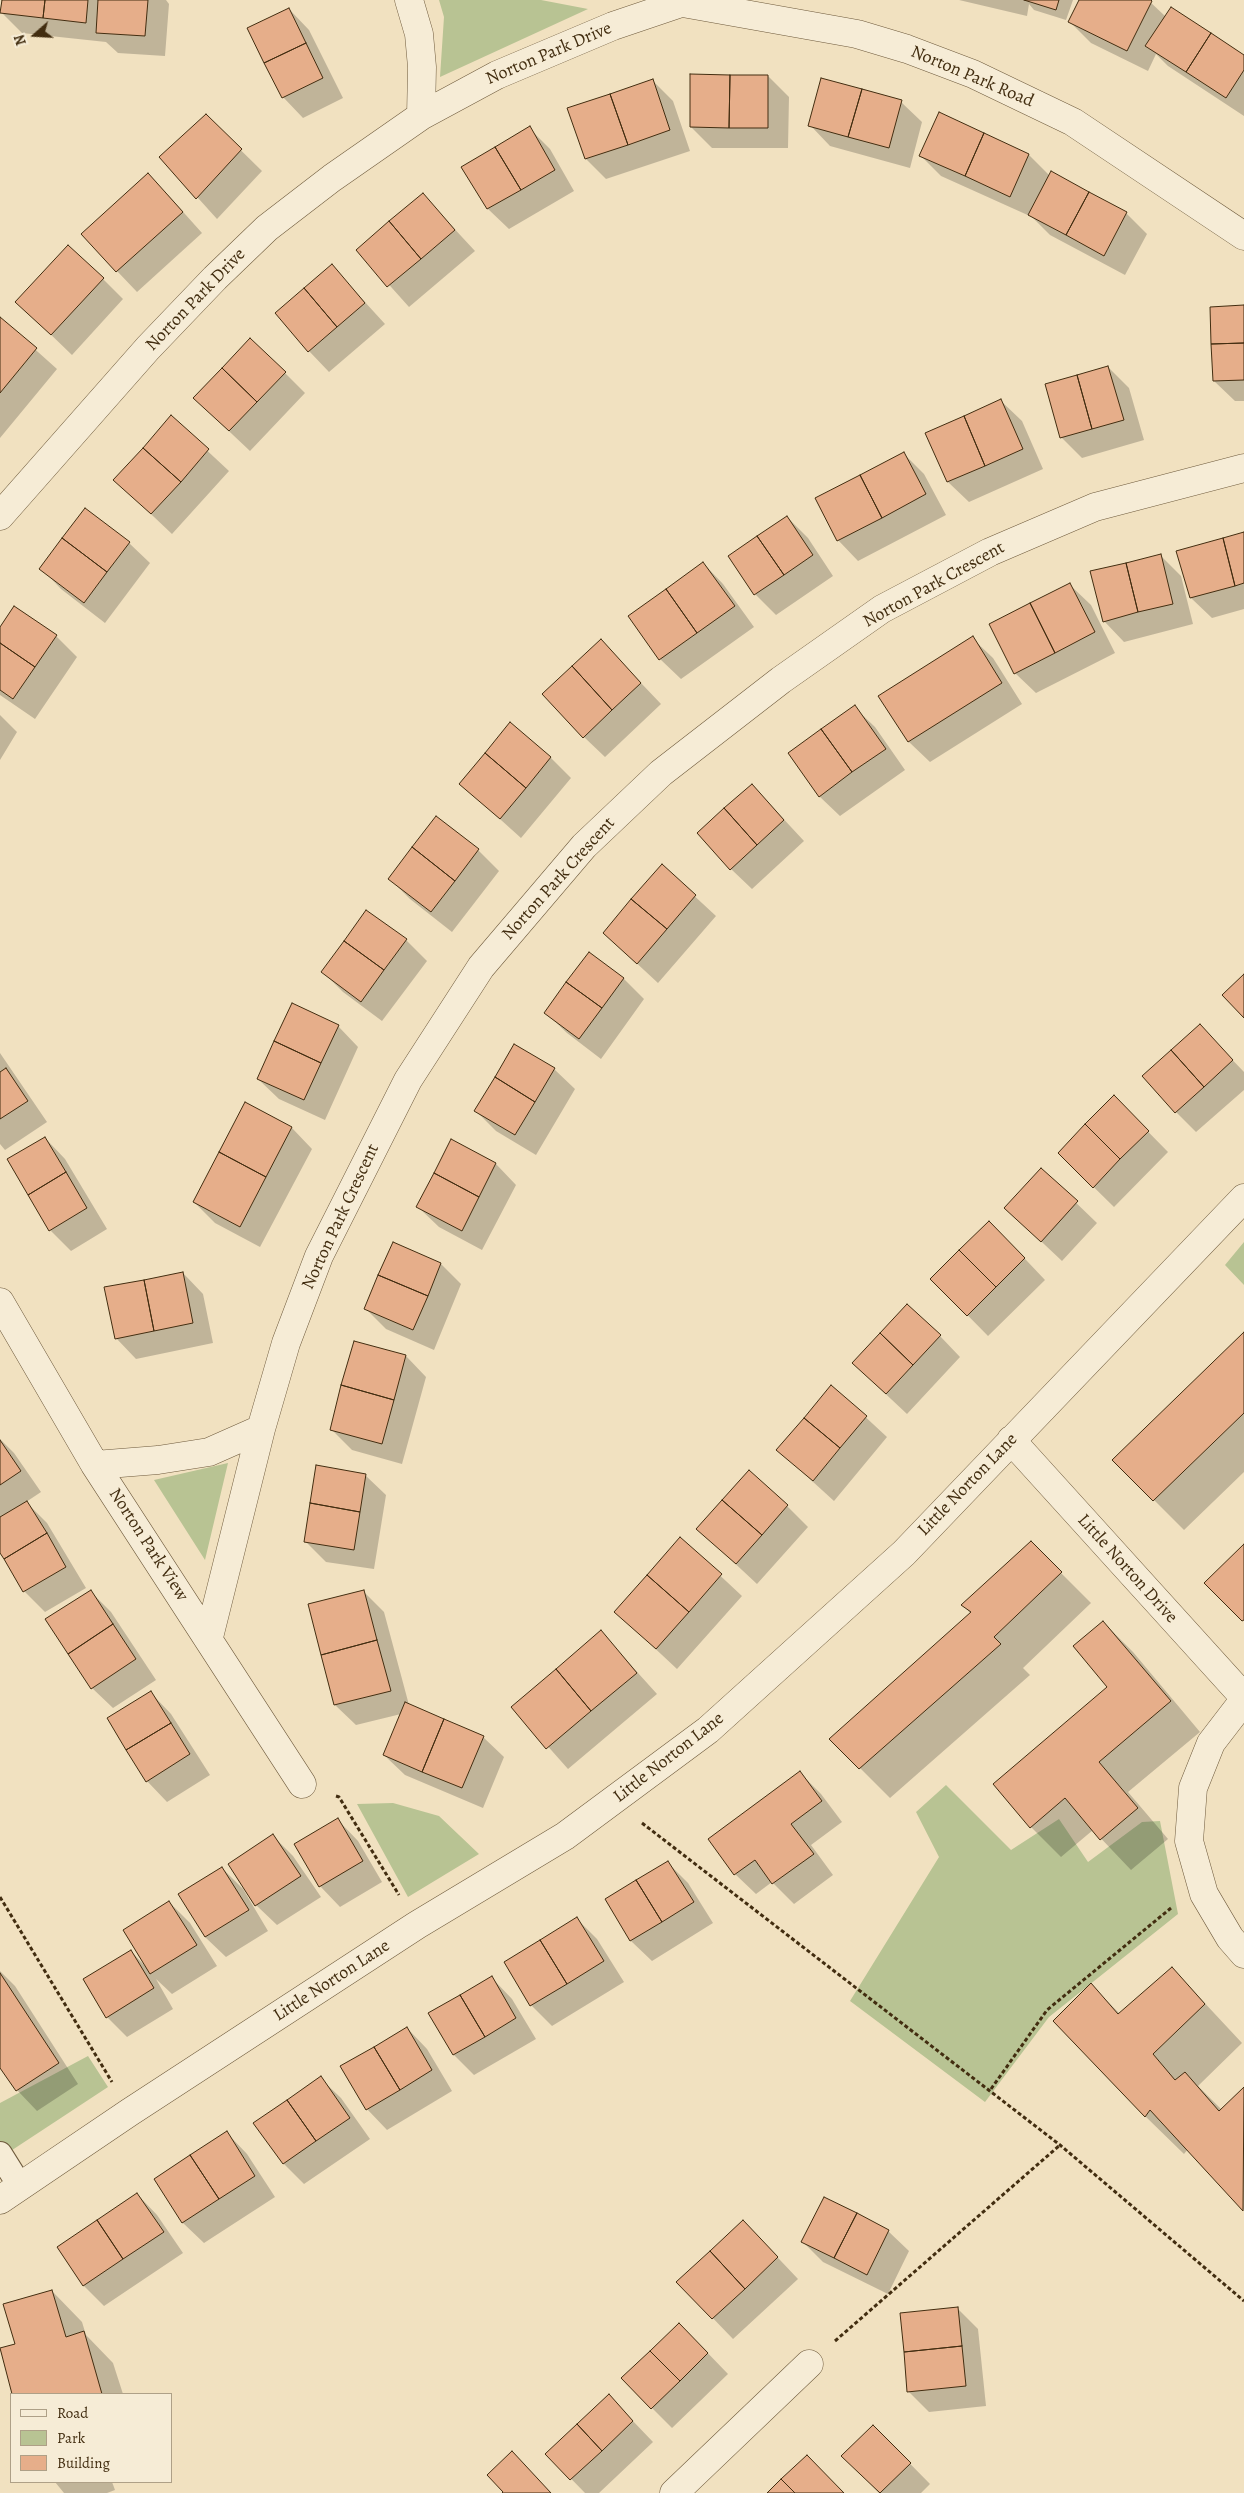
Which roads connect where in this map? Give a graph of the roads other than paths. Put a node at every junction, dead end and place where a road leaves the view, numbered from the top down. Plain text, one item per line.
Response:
1 (409, 0) edge
2 (674, 1) edge
3 (421, 116) junction
4 (1244, 236) edge
5 (1244, 468) edge
6 (0, 516) edge
7 (1244, 1198) edge
8 (0, 1302) edge
9 (260, 1429) junction
10 (1011, 1440) junction
11 (95, 1466) junction
12 (209, 1637) junction
13 (1244, 1699) edge
14 (302, 1784) road end
15 (1244, 1954) edge
16 (0, 2154) edge
17 (10, 2193) edge
18 (809, 2364) road end
19 (674, 2493) edge

1 - 3 street
2 - 3 street, Norton Park Drive
2 - 4 street, Norton Park Road
3 - 6 street, Norton Park Drive
5 - 9 street, Norton Park Crescent
7 - 10 street, Little Norton Lane
8 - 11 street, Norton Park View
9 - 11 street
9 - 12 street, Norton Park Crescent
10 - 13 street, Little Norton Drive
10 - 17 street, Little Norton Lane
11 - 12 street, Norton Park View
12 - 14 street, Norton Park View
13 - 15 street, Little Norton Drive
16 - 17 lane
18 - 19 street

